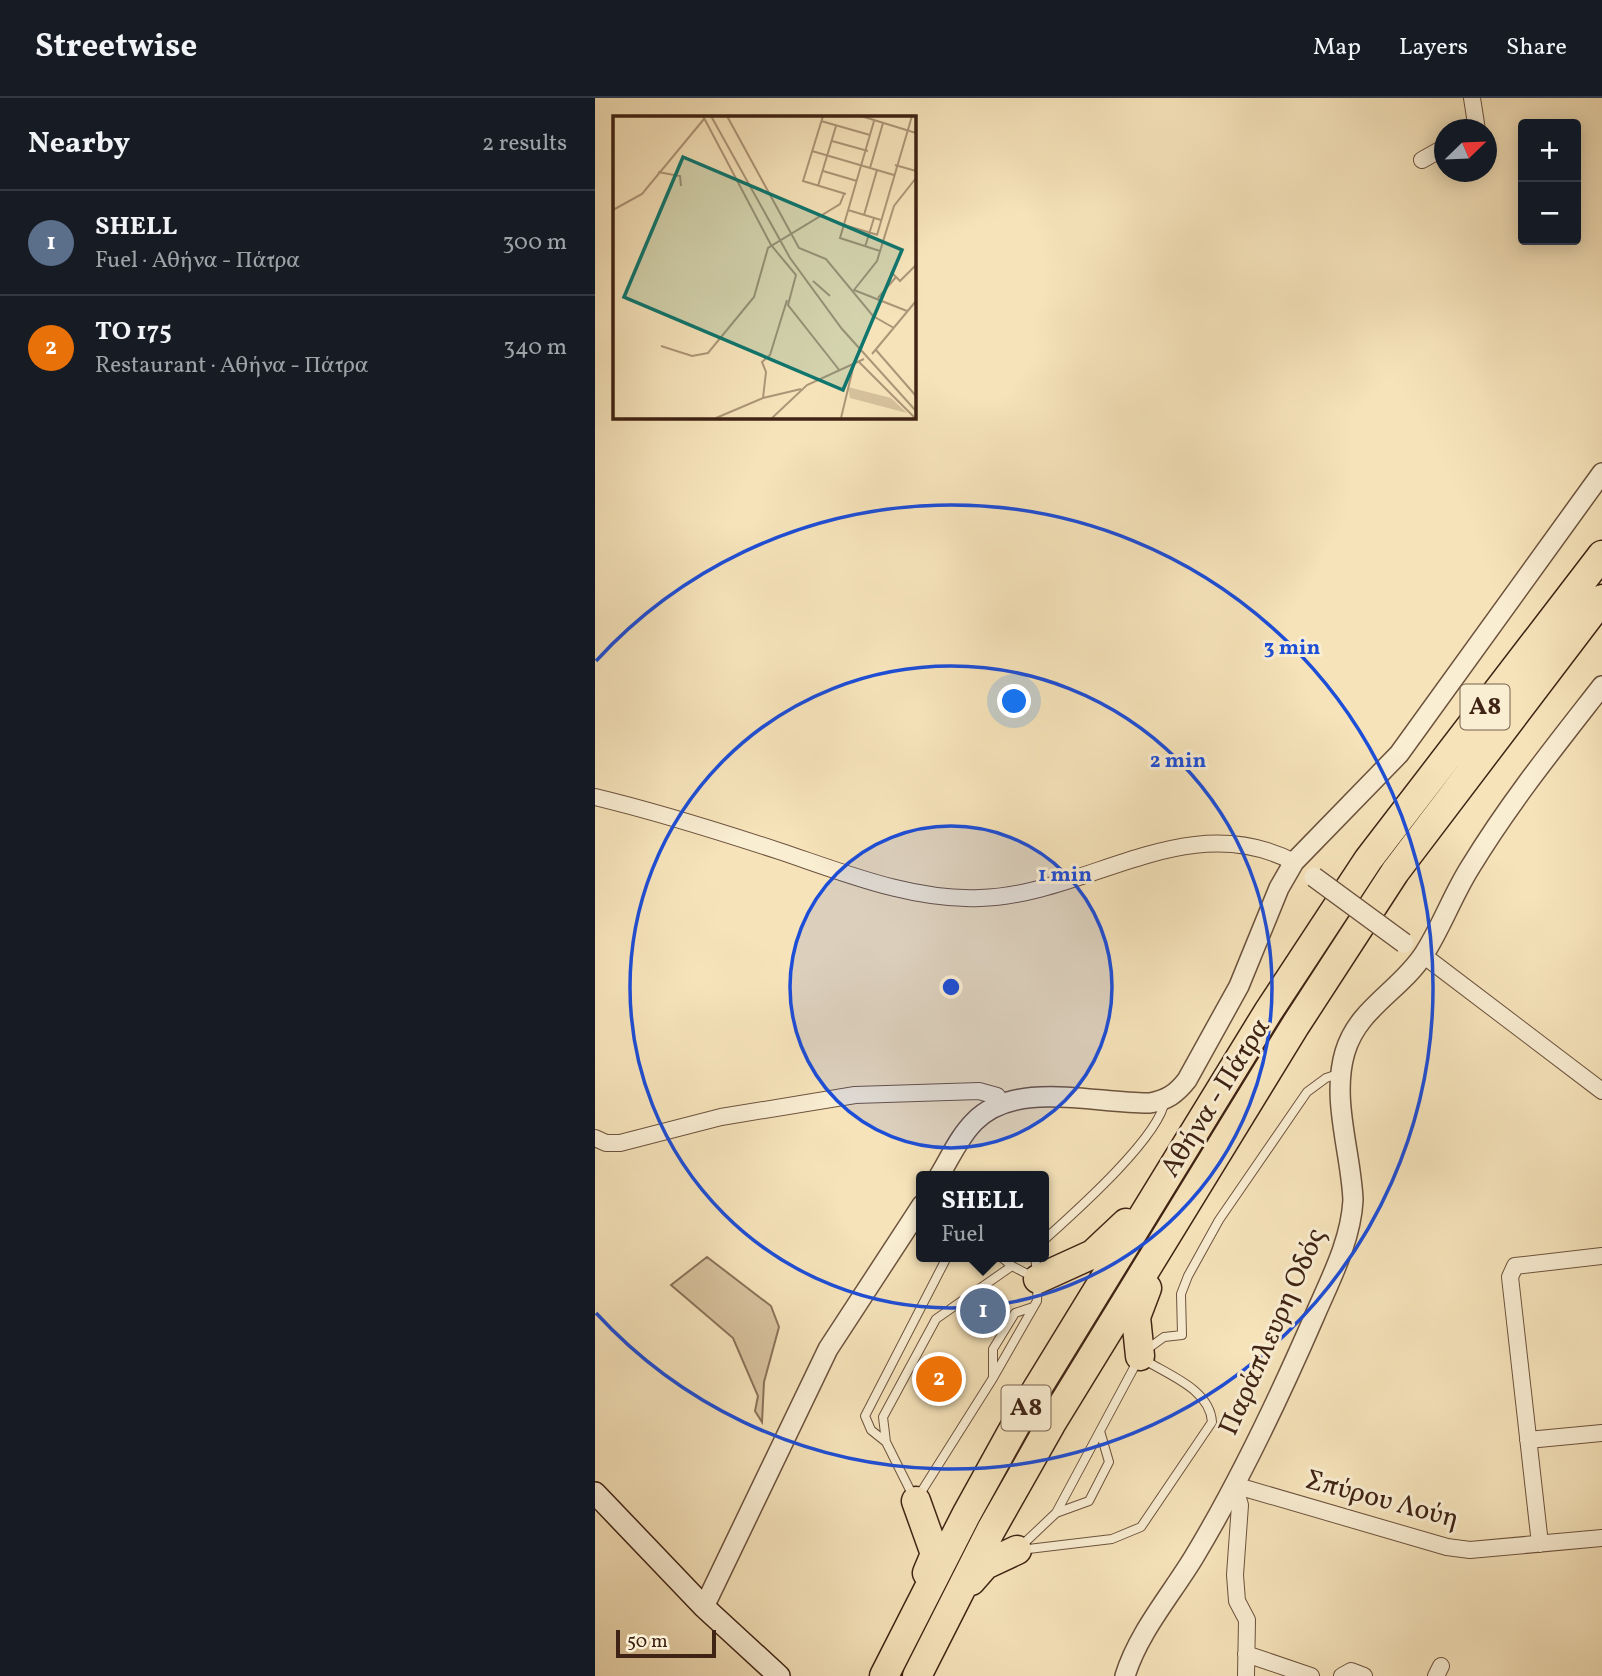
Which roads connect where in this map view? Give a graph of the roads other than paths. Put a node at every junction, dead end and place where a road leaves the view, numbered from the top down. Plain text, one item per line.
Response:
1 (1472, 98) edge
2 (1475, 119) edge
3 (1434, 153) edge
4 (1422, 160) dead end
5 (1602, 473) edge
6 (1602, 555) edge
7 (1602, 599) edge
8 (1602, 686) edge
9 (595, 797) edge
10 (1294, 862) junction
11 (1423, 955) junction
12 (1341, 1073) junction
13 (1602, 1091) edge
14 (1165, 1100) junction
15 (1002, 1103) junction
16 (595, 1138) edge
17 (1171, 1170) junction
18 (942, 1171) edge
19 (1196, 1187) junction
20 (916, 1214) edge
21 (1049, 1236) edge
22 (1602, 1256) edge
23 (944, 1262) edge
24 (1007, 1262) edge
25 (1012, 1266) junction
26 (1037, 1268) edge
27 (1033, 1307) junction
28 (1140, 1356) junction
29 (993, 1378) junction
30 (1100, 1431) junction
31 (1602, 1433) edge
32 (1528, 1440) junction
33 (886, 1442) junction
34 (1234, 1485) junction
35 (595, 1493) edge
36 (916, 1500) junction
37 (1056, 1513) junction
38 (1602, 1538) edge
39 (1541, 1544) junction
40 (1017, 1550) junction
41 (704, 1608) junction
42 (1247, 1654) junction
43 (889, 1665) edge
44 (920, 1671) edge
45 (779, 1676) edge
46 (1125, 1676) edge
47 (1245, 1676) edge
48 (1311, 1676) edge
49 (1342, 1676) edge
50 (1364, 1676) edge

1 - 2 street
3 - 4 street
5 - 10 street
6 - 17 highway, Αθήνα - Πάτρα / Α8
7 - 19 highway, Αθήνα - Πάτρα / Α8
8 - 11 street, Παράπλευρη Οδός
9 - 10 street
10 - 11 street, bridge
10 - 14 street
11 - 12 street, Παράπλευρη Οδός
11 - 13 street
12 - 28 lane
12 - 34 street, Παράπλευρη Οδός
14 - 15 street
14 - 21 lane
15 - 16 street
15 - 18 street
17 - 26 highway
17 - 43 highway, Αθήνα - Πάτρα / Α8
19 - 28 highway
19 - 44 highway, Αθήνα - Πάτρα / Α8
20 - 41 street
22 - 32 street
23 - 33 lane
24 - 25 lane
25 - 26 lane
25 - 33 lane
26 - 27 lane
27 - 29 lane
27 - 29 lane
28 - 30 lane
28 - 40 lane
29 - 36 lane
30 - 37 lane
30 - 37 lane
31 - 32 street
32 - 39 street
33 - 36 lane
34 - 39 street, Σπύρου Λούη
34 - 42 street
34 - 46 street, Παράπλευρη Οδός
35 - 41 main road
36 - 43 highway
37 - 40 lane
38 - 39 street, Σπύρου Λούη
40 - 44 highway
41 - 45 main road
42 - 47 street
42 - 48 street
49 - 50 street

